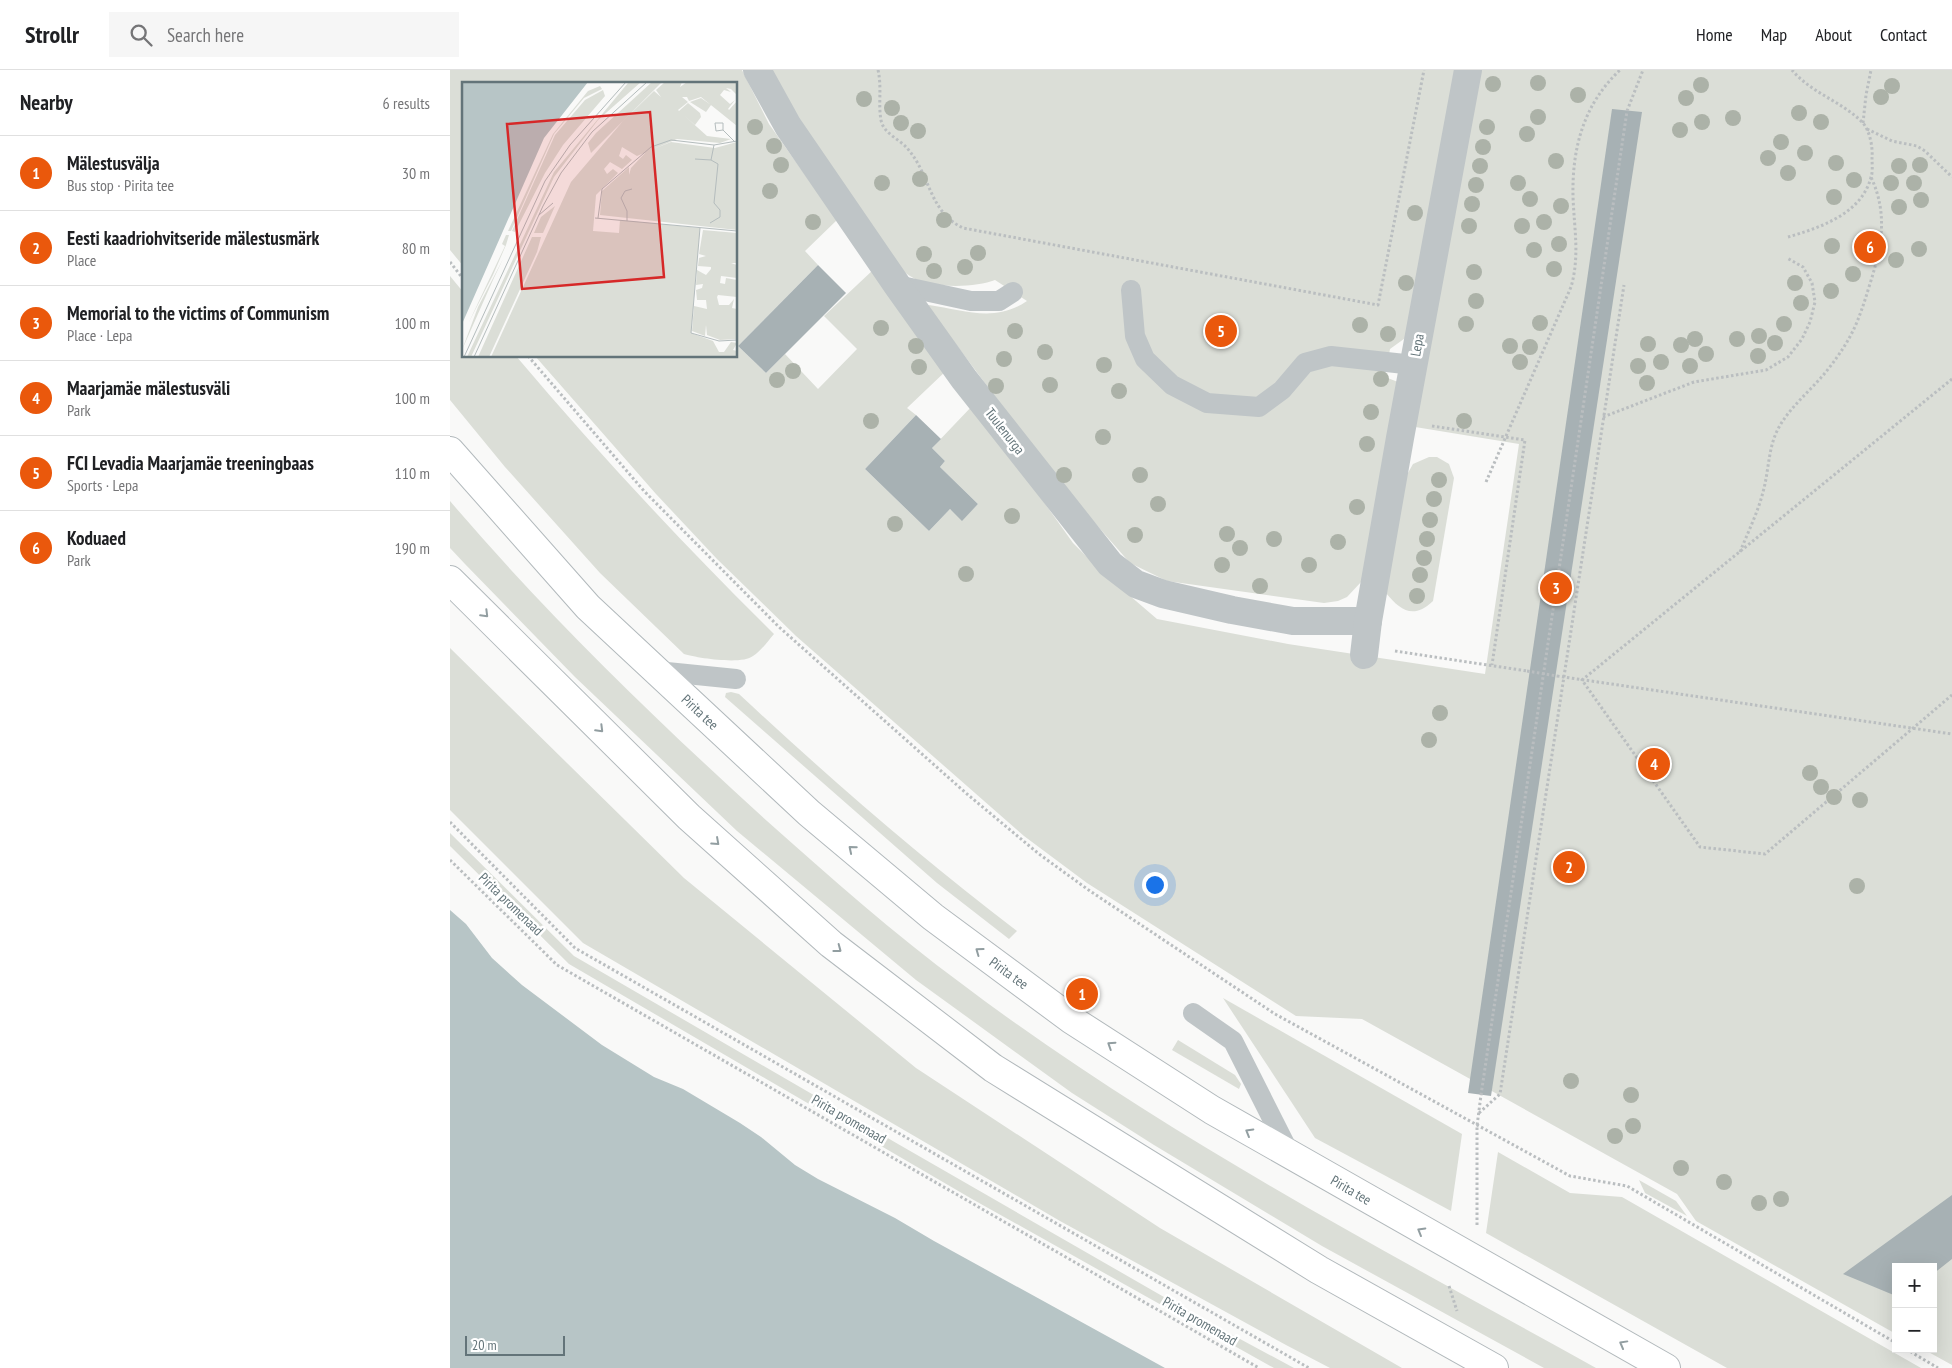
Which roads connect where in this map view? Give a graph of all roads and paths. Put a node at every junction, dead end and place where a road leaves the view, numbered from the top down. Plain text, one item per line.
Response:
1 (757, 70) edge
2 (878, 70) edge
3 (1424, 70) edge
4 (1468, 70) edge
5 (1620, 70) edge
6 (1643, 70) edge
7 (1792, 70) edge
8 (1871, 70) edge
9 (1863, 123) junction
10 (1867, 129) junction
11 (1871, 177) junction
12 (1952, 177) edge
13 (1788, 237) dead end
14 (1787, 258) dead end
15 (450, 262) edge
16 (462, 277) edge
17 (897, 285) junction
18 (1624, 285) dead end
19 (1131, 290) dead end
20 (1013, 292) dead end
21 (530, 358) edge
22 (1414, 365) junction
23 (1952, 379) edge
24 (1603, 417) junction
25 (1403, 421) junction
26 (1506, 437) junction
27 (450, 451) edge
28 (1486, 482) dead end
29 (1740, 553) junction
30 (450, 580) edge
31 (1366, 641) junction
32 (1492, 666) junction
33 (657, 671) junction
34 (1564, 677) junction
35 (736, 679) dead end
36 (1582, 680) junction
37 (1952, 695) edge
38 (1914, 728) junction
39 (1952, 734) edge
40 (450, 822) edge
41 (450, 860) edge
42 (1193, 1013) dead end
43 (1479, 1113) junction
44 (1477, 1126) junction
45 (1291, 1156) junction
46 (1477, 1226) dead end
47 (1449, 1286) dead end
48 (1460, 1320) dead end
49 (1892, 1341) edge
50 (1913, 1353) edge
51 (1259, 1368) edge
52 (1309, 1368) edge
53 (1494, 1368) edge
54 (1666, 1368) edge
55 (1938, 1368) edge

1 - 17 street, Tuulenurga
2 - 3 path
4 - 22 street, Lepa
5 - 26 path
6 - 43 path
7 - 9 path
8 - 9 path
9 - 10 path
10 - 11 path
10 - 12 path
11 - 13 path
11 - 29 path
14 - 24 path
15 - 16 path
17 - 20 lane
17 - 31 street, Tuulenurga
18 - 24 path
19 - 22 lane
21 - 44 path
22 - 25 street, Lepa
23 - 29 path
24 - 34 path
25 - 26 path
25 - 31 street, Lepa
26 - 28 path
26 - 32 path
27 - 33 main road, Pirita tee
29 - 36 path
30 -> 53 main road
31 - 32 path
32 - 34 path, bridge
33 - 35 lane
45 -> 33 main road, Pirita tee
34 - 36 path
34 - 43 path
36 - 38 path
36 - 38 path
37 - 38 path
38 - 39 path
40 - 52 path
41 - 51 path, Pirita promenaad
42 - 45 lane
43 - 44 path
44 - 46 path
44 - 49 path
54 -> 45 main road, Pirita tee
47 - 48 path
50 - 55 path

